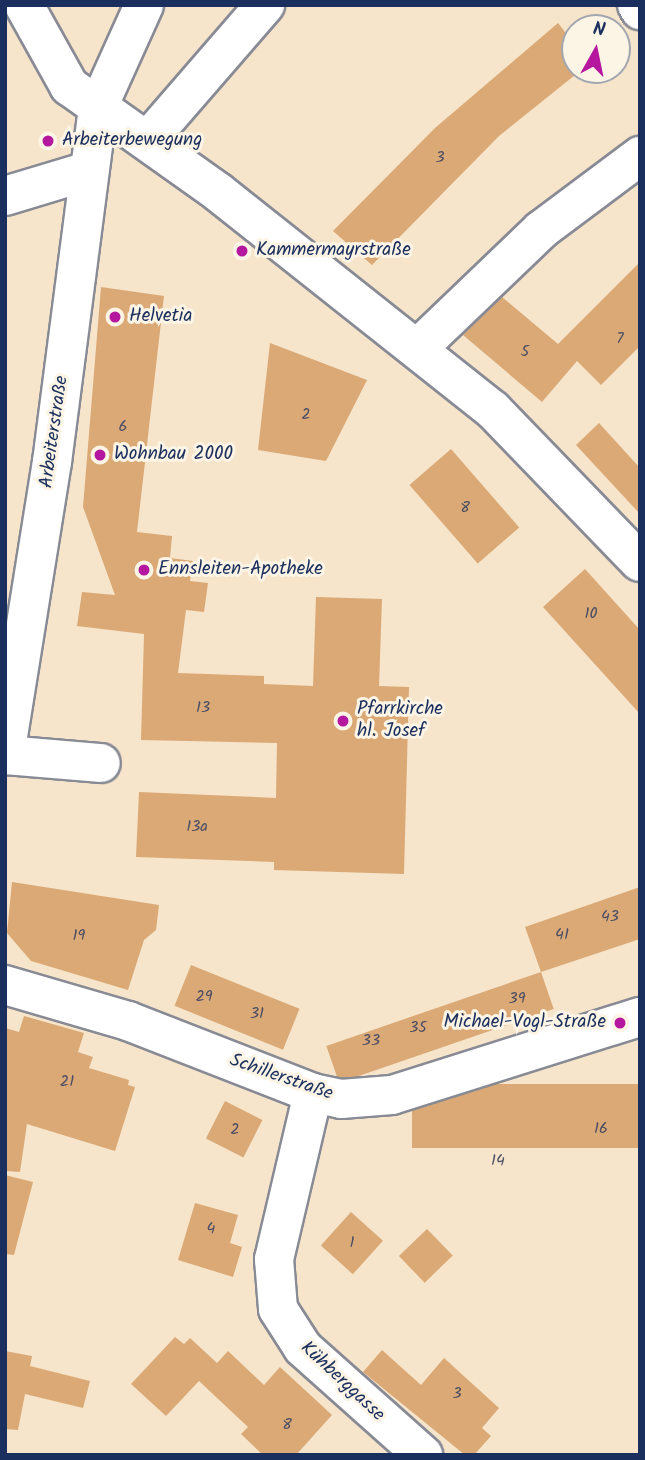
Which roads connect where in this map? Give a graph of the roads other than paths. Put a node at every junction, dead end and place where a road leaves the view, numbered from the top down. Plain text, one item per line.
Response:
1 (24, 5) edge
2 (144, 5) edge
3 (265, 5) edge
4 (637, 5) edge
5 (640, 10) edge
6 (98, 107) junction
7 (148, 140) junction
8 (640, 156) edge
9 (88, 171) junction
10 (5, 196) edge
11 (417, 349) junction
12 (640, 562) edge
13 (5, 755) edge
14 (101, 763) dead end
15 (5, 985) edge
16 (640, 1017) edge
17 (313, 1093) junction
18 (423, 1455) edge

1 - 6 street
2 - 6 street, Arbeiterstraße
3 - 7 street
4 - 5 street
6 - 7 street
6 - 9 street, Arbeiterstraße
7 - 11 street
8 - 11 street
9 - 10 street
9 - 13 street, Arbeiterstraße
11 - 12 street
13 - 14 street
15 - 17 street, Schillerstraße
16 - 17 street, Schillerstraße
17 - 18 street, Kühberggasse

